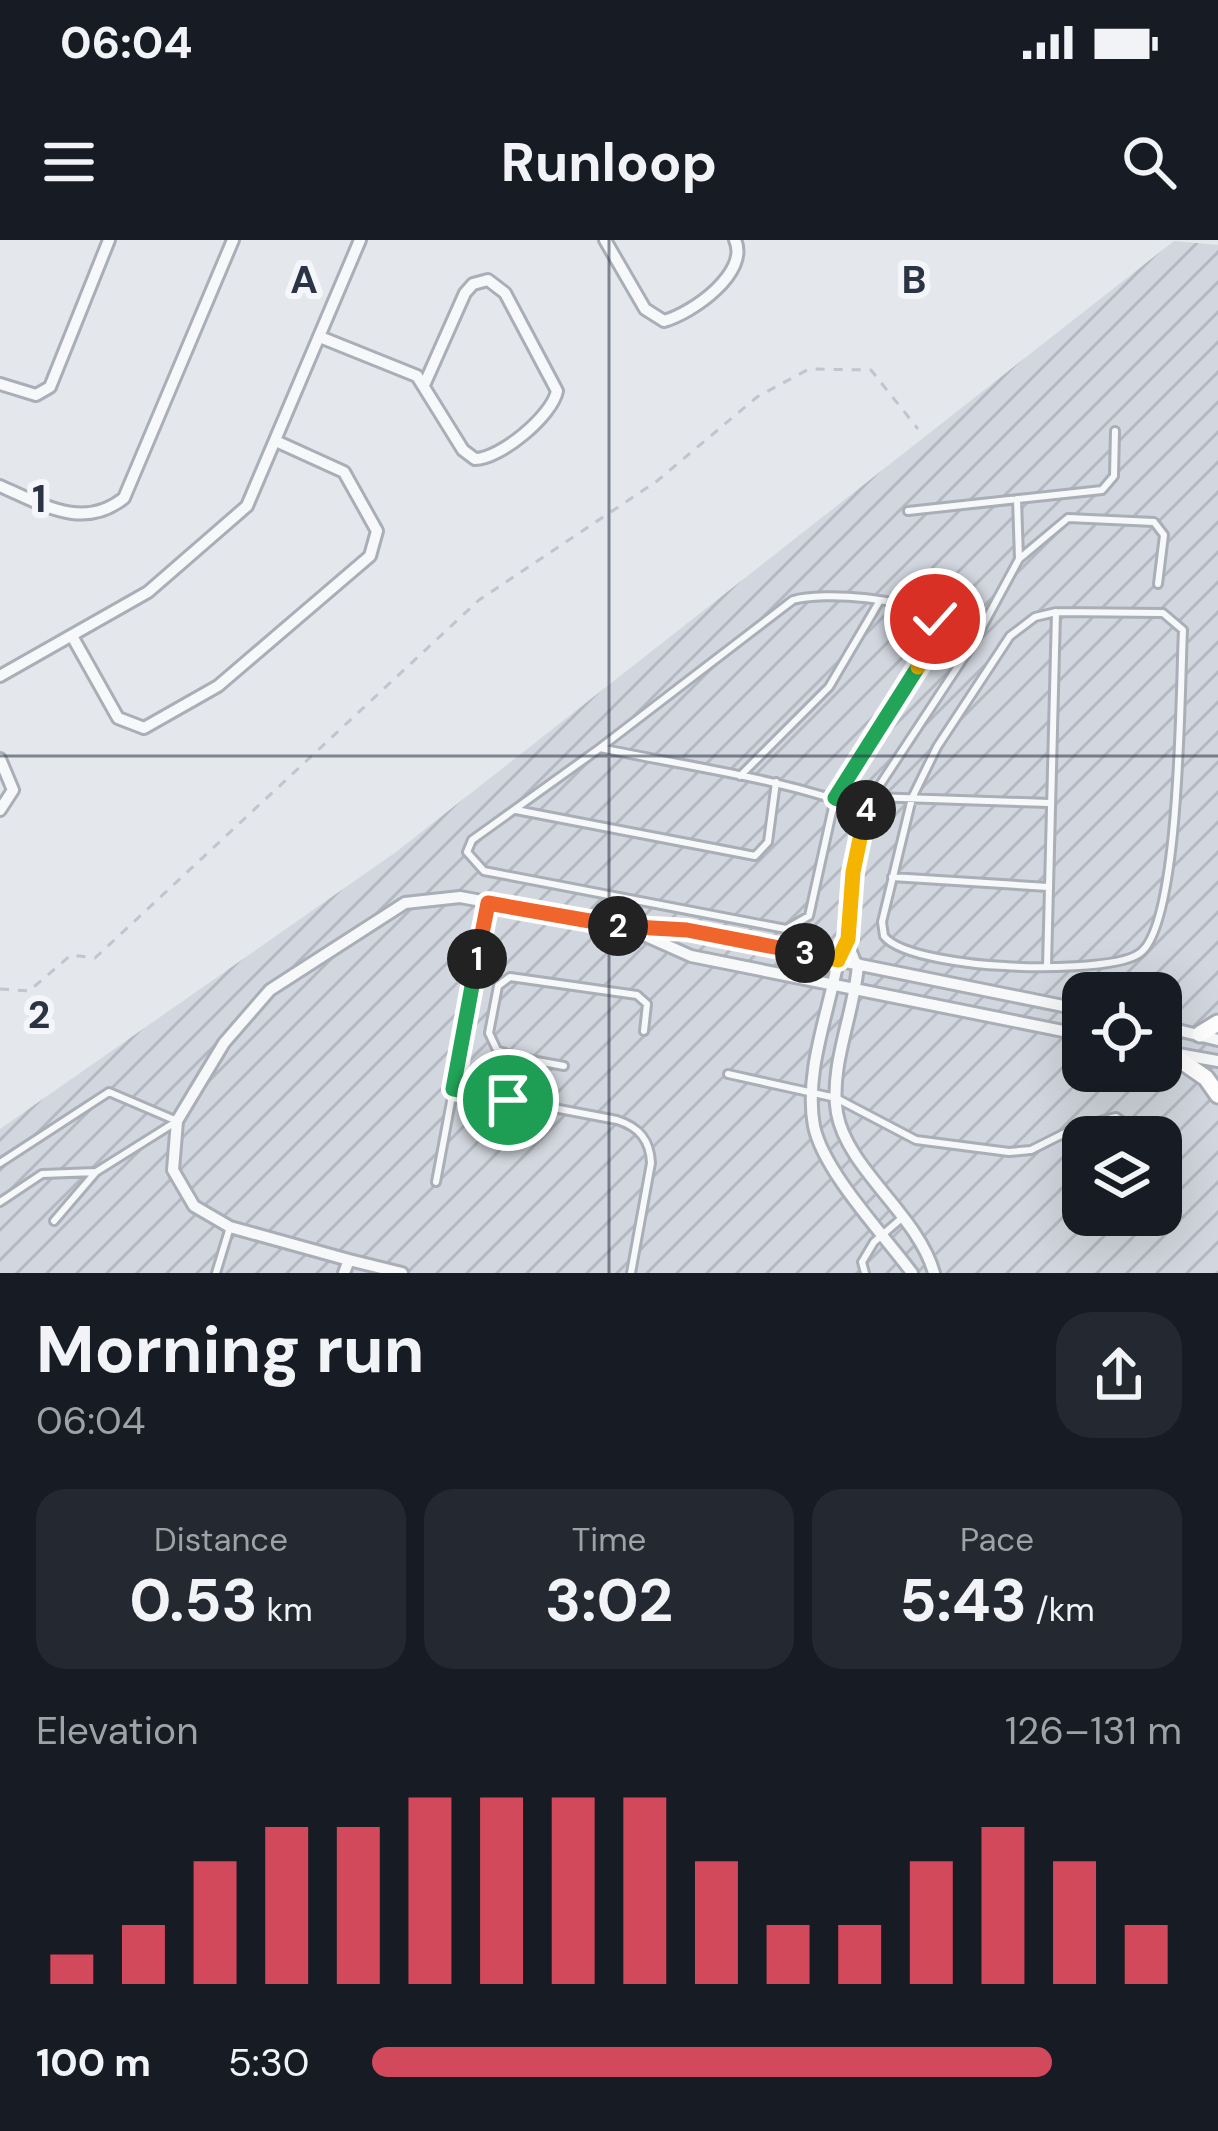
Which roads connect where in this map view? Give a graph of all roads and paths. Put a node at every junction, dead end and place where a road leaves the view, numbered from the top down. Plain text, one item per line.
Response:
1 (109, 240) edge
2 (233, 240) edge
3 (360, 240) edge
4 (605, 240) edge
5 (735, 240) edge
6 (320, 337) junction
7 (425, 383) junction
8 (0, 384) edge
9 (918, 429) dead end
10 (1115, 431) dead end
11 (278, 442) junction
12 (0, 486) edge
13 (1016, 499) junction
14 (908, 511) dead end
15 (1019, 559) junction
16 (1158, 584) dead end
17 (880, 601) junction
18 (1056, 612) junction
19 (73, 636) junction
20 (0, 676) edge
21 (600, 748) junction
22 (0, 759) edge
23 (740, 776) junction
24 (776, 782) junction
25 (872, 797) junction
26 (912, 797) junction
27 (835, 798) junction
28 (1049, 803) junction
29 (0, 810) edge
30 (515, 810) junction
31 (868, 811) junction
32 (892, 877) junction
33 (1048, 887) junction
34 (488, 903) junction
35 (628, 928) junction
36 (848, 939) junction
37 (838, 960) junction
38 (858, 964) junction
39 (1046, 966) junction
40 (834, 984) junction
41 (856, 987) junction
42 (0, 989) edge
43 (1062, 1006) edge
44 (1218, 1023) edge
45 (644, 1030) dead end
46 (1182, 1030) edge
47 (1062, 1031) edge
48 (1200, 1034) junction
49 (1218, 1040) edge
50 (1182, 1055) edge
51 (515, 1057) junction
52 (1218, 1061) edge
53 (1182, 1063) edge
54 (563, 1066) dead end
55 (728, 1074) dead end
56 (453, 1089) junction
57 (812, 1094) junction
58 (1218, 1096) edge
59 (836, 1098) junction
60 (508, 1100) junction
61 (177, 1121) junction
62 (1062, 1134) edge
63 (0, 1163) edge
64 (96, 1172) junction
65 (436, 1181) dead end
66 (0, 1202) edge
67 (903, 1217) junction
68 (55, 1221) dead end
69 (230, 1227) junction
70 (882, 1233) junction
71 (346, 1267) edge
72 (216, 1273) edge
73 (401, 1273) edge
74 (631, 1273) edge
75 (865, 1273) edge
76 (912, 1273) edge
77 (934, 1273) edge

1 - 8 street
2 - 12 street
3 - 6 street
4 - 5 street
6 - 7 street
6 - 11 street
7 - 7 street
9 - 42 path
10 - 13 lane
11 - 19 street
11 - 19 street
13 - 14 lane
13 - 15 lane
15 - 16 lane
15 - 25 lane
17 - 21 lane
17 - 23 lane
17 - 27 lane
18 - 26 lane
18 - 28 lane
18 - 39 lane
19 - 20 street
21 - 23 lane
21 - 30 lane
22 - 29 street
23 - 24 lane
24 - 27 lane
24 - 30 lane
25 - 26 lane
25 - 31 lane
26 - 28 lane
26 - 32 lane
27 - 30 lane
27 - 31 lane
28 - 33 lane
31 - 36 lane
32 - 33 lane
32 - 39 lane
33 - 39 lane
34 - 35 street
34 - 56 lane
34 - 61 street
35 - 37 street
35 - 40 street
36 - 37 lane
36 - 38 lane
37 - 38 street
37 - 40 street
38 - 41 street
38 - 43 street
40 - 41 street
40 - 57 street
41 - 47 street
41 - 59 street
44 - 48 main road
45 - 51 lane
46 - 48 street
48 - 49 street
50 - 52 street
51 - 54 lane
51 - 60 lane
53 - 58 main road
55 - 57 lane
56 - 60 lane
56 - 65 lane
57 - 59 lane
57 - 70 street
59 - 62 lane
59 - 67 street
60 - 74 lane
61 - 63 lane
61 - 64 lane
61 - 69 street
64 - 66 lane
64 - 68 lane
67 - 70 lane
67 - 77 street
69 - 71 street
69 - 72 lane
70 - 75 lane
70 - 76 street
71 - 73 street

